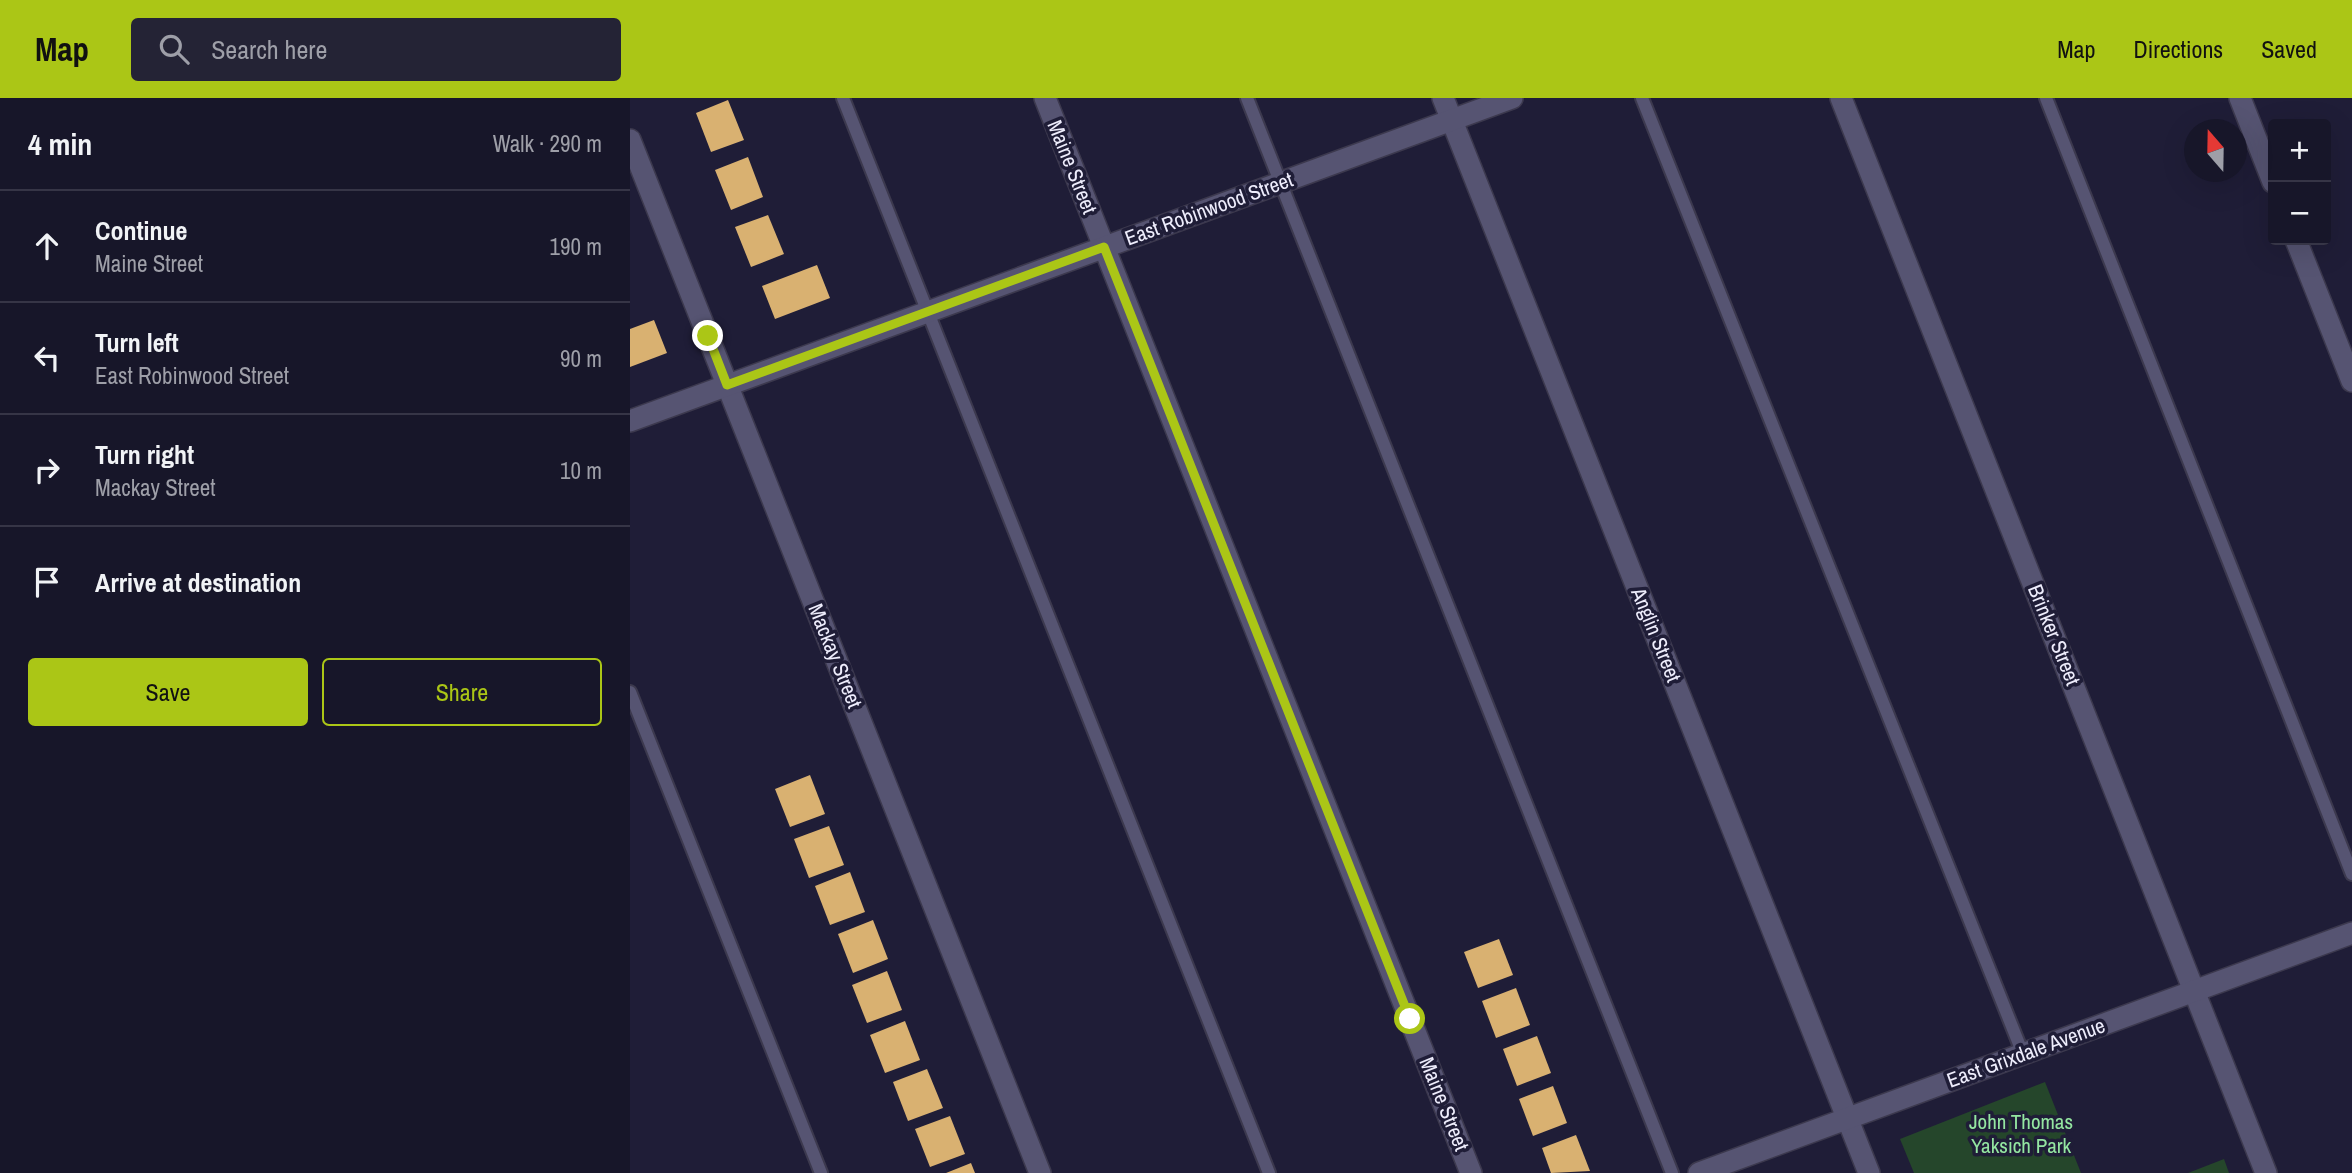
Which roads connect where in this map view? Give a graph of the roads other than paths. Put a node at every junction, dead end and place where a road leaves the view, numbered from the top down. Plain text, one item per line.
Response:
1 (842, 98) edge
2 (1045, 98) edge
3 (1247, 98) edge
4 (1443, 98) edge
5 (1512, 98) edge
6 (1642, 98) edge
7 (1841, 98) edge
8 (2046, 98) edge
9 (2240, 98) edge
10 (1452, 120) junction
11 (630, 140) edge
12 (2268, 169) edge
13 (1281, 183) junction
14 (2298, 245) edge
15 (1104, 247) junction
16 (928, 312) junction
17 (2350, 369) edge
18 (727, 385) junction
19 (630, 421) edge
20 (630, 692) edge
21 (2352, 874) edge
22 (2352, 933) edge
23 (2194, 991) junction
24 (2023, 1054) junction
25 (1848, 1118) junction
26 (821, 1173) edge
27 (1040, 1173) edge
28 (1269, 1173) edge
29 (1471, 1173) edge
30 (1672, 1173) edge
31 (1699, 1173) edge
32 (1869, 1173) edge
33 (2266, 1173) edge

1 - 16 lane
2 - 15 street, Maine Street
3 - 13 lane
4 - 10 street, Anglin Street
5 - 10 street, East Robinwood Street
6 - 24 lane
7 - 23 street, Brinker Street
8 - 21 lane
9 - 12 street
10 - 13 street, East Robinwood Street
10 - 25 street, Anglin Street
11 - 18 street, Mackay Street
13 - 15 street, East Robinwood Street
13 - 30 lane
14 - 17 street
15 - 16 street, East Robinwood Street
15 - 29 street, Maine Street
16 - 18 street, East Robinwood Street
16 - 28 lane
18 - 19 street, East Robinwood Street
18 - 27 street, Mackay Street
20 - 26 lane
22 - 23 street, East Grixdale Avenue
23 - 24 street, East Grixdale Avenue
23 - 33 street, Brinker Street
24 - 25 street, East Grixdale Avenue
25 - 31 street, East Grixdale Avenue
25 - 32 street, Anglin Street

